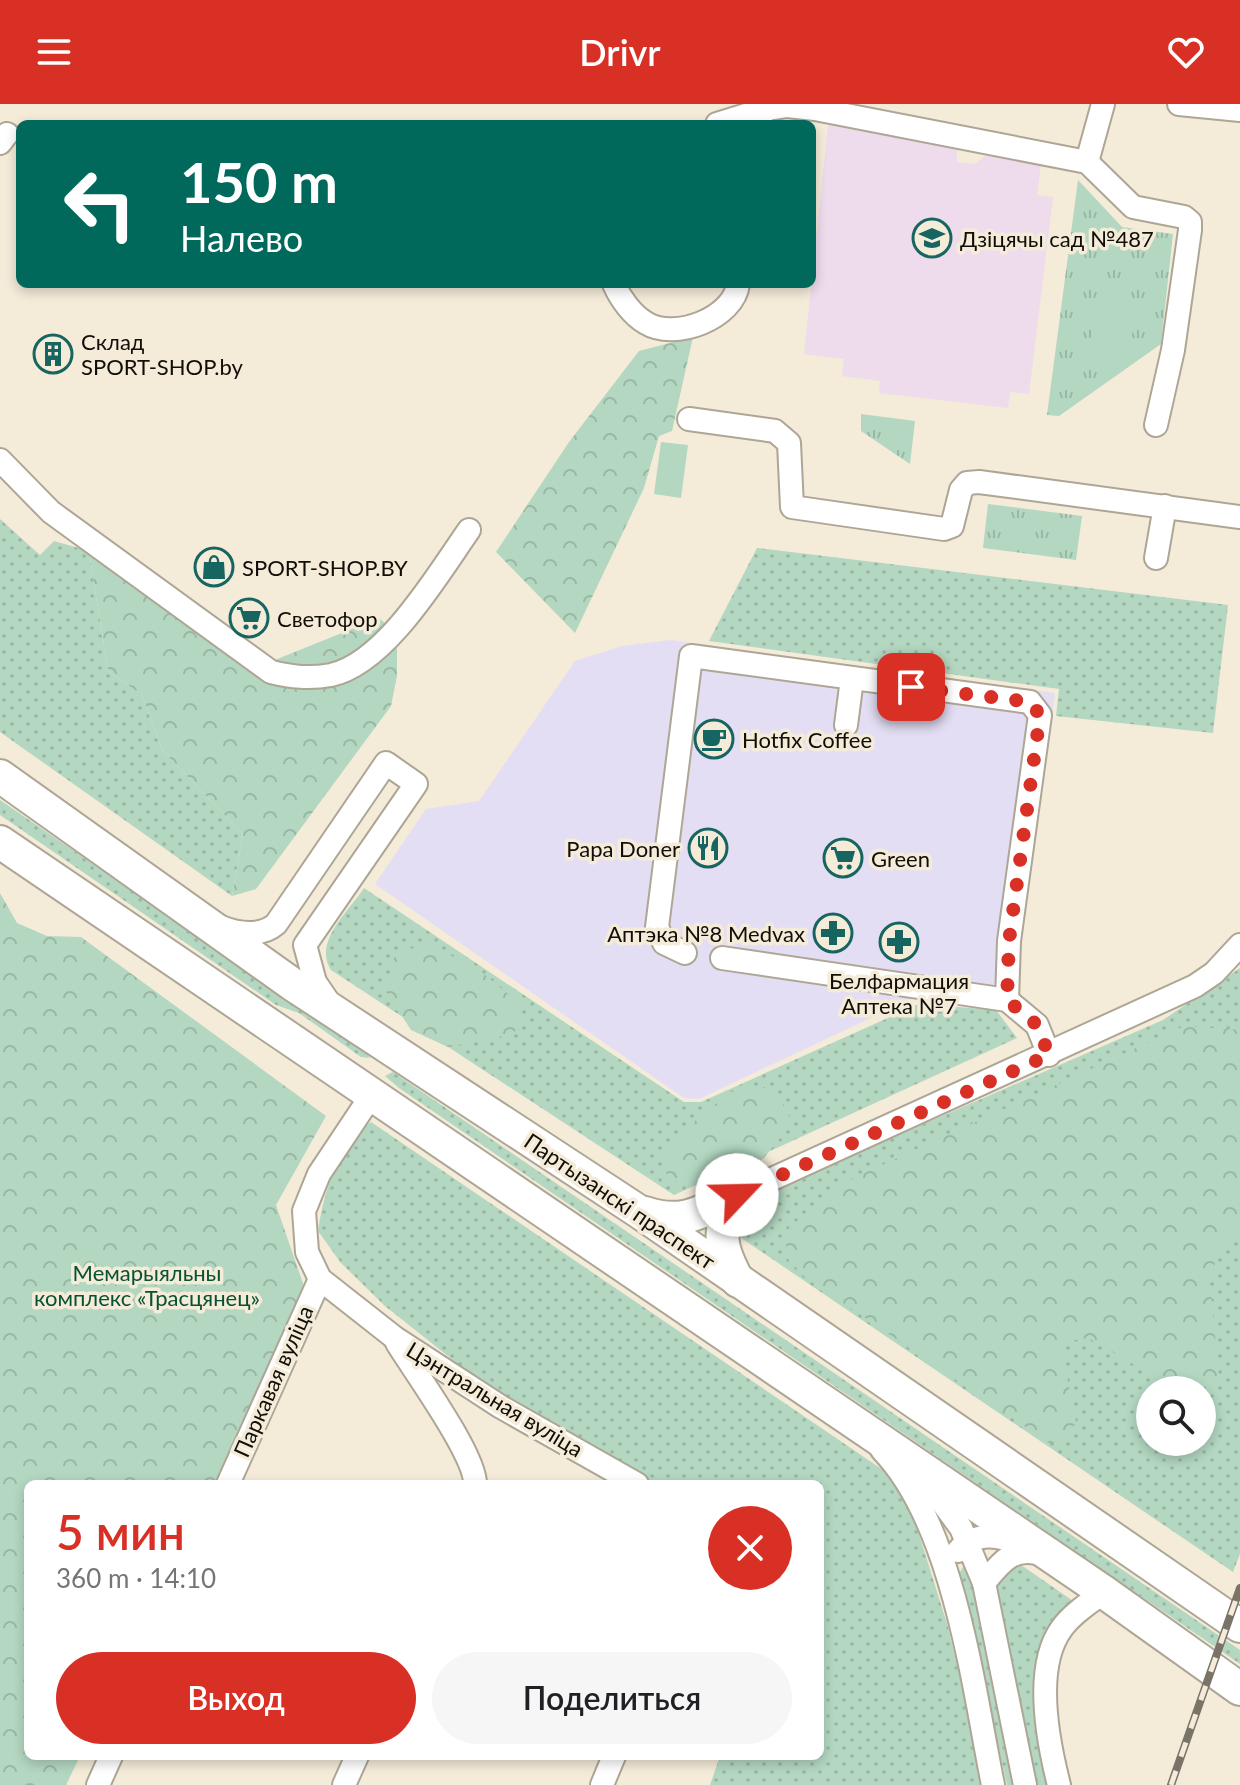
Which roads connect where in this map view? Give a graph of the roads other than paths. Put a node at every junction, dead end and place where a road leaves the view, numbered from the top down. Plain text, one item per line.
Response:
1 (1103, 104) edge
2 (1179, 104) edge
3 (1240, 110) edge
4 (761, 117) edge
5 (1087, 162) junction
6 (616, 288) edge
7 (738, 288) edge
8 (689, 419) dead end
9 (1156, 425) dead end
10 (0, 460) edge
11 (1165, 506) junction
12 (1240, 517) edge
13 (469, 530) dead end
14 (1156, 558) dead end
15 (852, 679) junction
16 (846, 725) dead end
17 (0, 776) edge
18 (5, 848) edge
19 (205, 921) junction
20 (1240, 945) edge
21 (685, 953) dead end
22 (722, 958) dead end
23 (1007, 1000) junction
24 (341, 1016) junction
25 (393, 1051) junction
26 (1049, 1055) junction
27 (370, 1092) junction
28 (737, 1195) junction
29 (638, 1211) junction
30 (320, 1279) junction
31 (738, 1281) junction
32 (395, 1338) junction
33 (862, 1429) junction
34 (910, 1460) junction
35 (230, 1480) edge
36 (475, 1480) edge
37 (630, 1480) edge
38 (967, 1541) junction
39 (1053, 1557) junction
40 (984, 1583) junction
41 (952, 1587) junction
42 (1104, 1592) junction
43 (1240, 1626) edge
44 (1240, 1689) edge
45 (109, 1760) edge
46 (355, 1760) edge
47 (612, 1760) edge
48 (98, 1785) edge
49 (344, 1785) edge
50 (602, 1785) edge
51 (993, 1785) edge
52 (1025, 1785) edge
53 (1059, 1785) edge

1 - 5 street
2 - 3 street
4 - 5 street
5 - 9 street
6 - 7 street
8 - 11 street
10 - 13 street
11 - 12 street
11 - 14 street
15 - 16 street
15 - 21 street
15 - 23 street
17 - 19 highway, Партызанскі праспект
18 - 27 highway
19 - 24 highway, Партызанскі праспект
19 - 24 street
20 - 26 street
22 - 23 street
23 - 26 street
24 - 25 highway, Партызанскі праспект
25 - 27 highway
25 - 29 highway, Партызанскі праспект
26 - 28 street
27 - 30 street
27 - 33 highway
28 - 29 highway
28 - 31 highway
29 - 31 highway, Партызанскі праспект
30 - 32 street, Цэнтральная вуліца
30 - 35 street, Паркавая вуліца
31 - 43 highway, Партызанскі праспект
32 - 36 street, Цэнтральная вуліца
32 - 37 street, Цэнтральная вуліца
33 - 34 highway
33 - 41 street
34 - 38 street
34 - 39 highway
38 - 39 street
38 - 40 street
38 - 41 street
39 - 40 street
39 - 42 highway
40 - 52 street
41 - 51 street
42 - 44 highway
42 - 53 street
45 - 48 street
46 - 49 street
47 - 50 street

